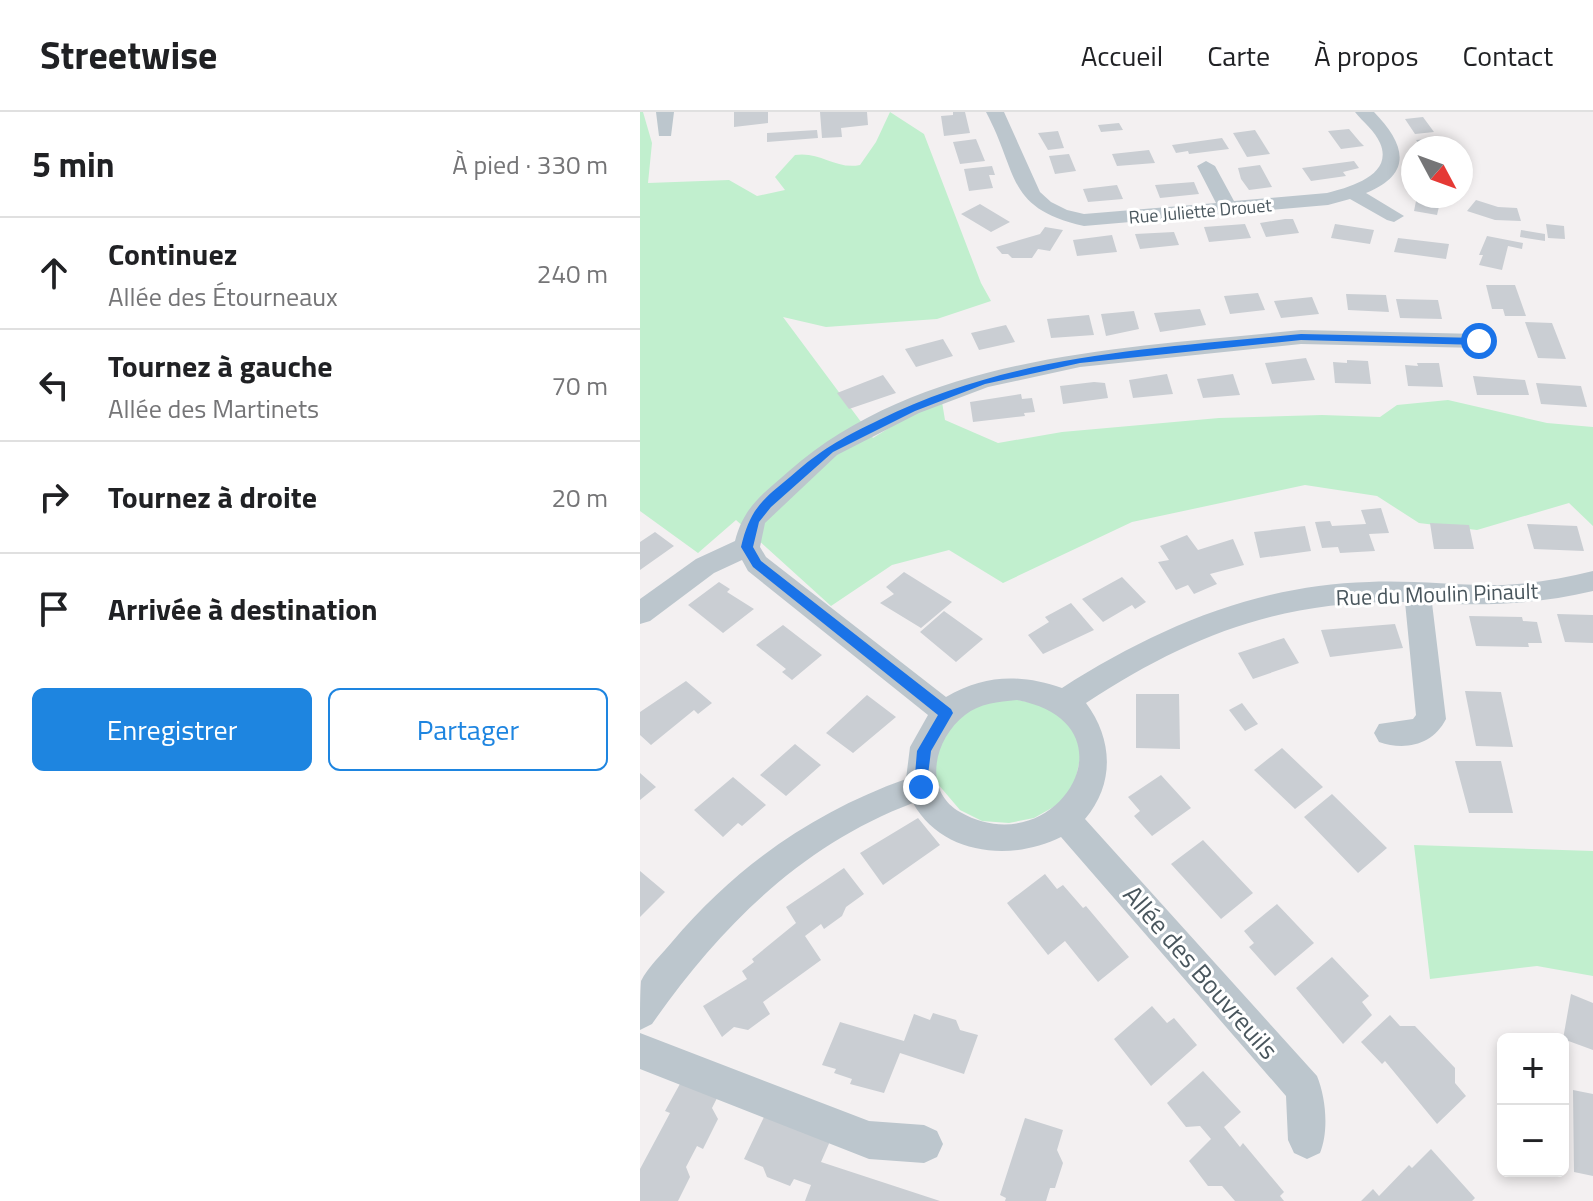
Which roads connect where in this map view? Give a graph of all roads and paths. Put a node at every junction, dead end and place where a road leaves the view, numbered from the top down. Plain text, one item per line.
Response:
1 (665, 112) edge
2 (995, 112) edge
3 (1364, 112) edge
4 (665, 132) dead end
5 (1206, 166) dead end
6 (1353, 193) junction
7 (1228, 208) junction
8 (1394, 216) dead end
9 (1479, 341) dead end
10 (747, 547) junction
11 (1593, 581) edge
12 (1417, 593) junction
13 (640, 613) edge
14 (1064, 702) junction
15 (946, 713) junction
16 (1389, 733) dead end
17 (921, 787) junction
18 (1064, 818) junction
19 (640, 1012) edge
20 (640, 1051) edge
21 (1307, 1140) dead end
22 (924, 1144) dead end

1 - 4 street
2 - 7 street, Rue Juliette Drouet
3 - 6 street, Rue Juliette Drouet
5 - 7 street
6 - 7 street, Rue Juliette Drouet
6 - 8 street
9 - 10 street
10 - 13 street
10 - 15 street
11 - 12 street, Rue du Moulin Pinault
12 - 14 street, Rue du Moulin Pinault
12 - 16 street
14 - 15 street
14 - 18 street
15 - 17 street
17 - 18 street
17 - 19 street
18 - 21 street, Allée des Bouvreuils
20 - 22 street

